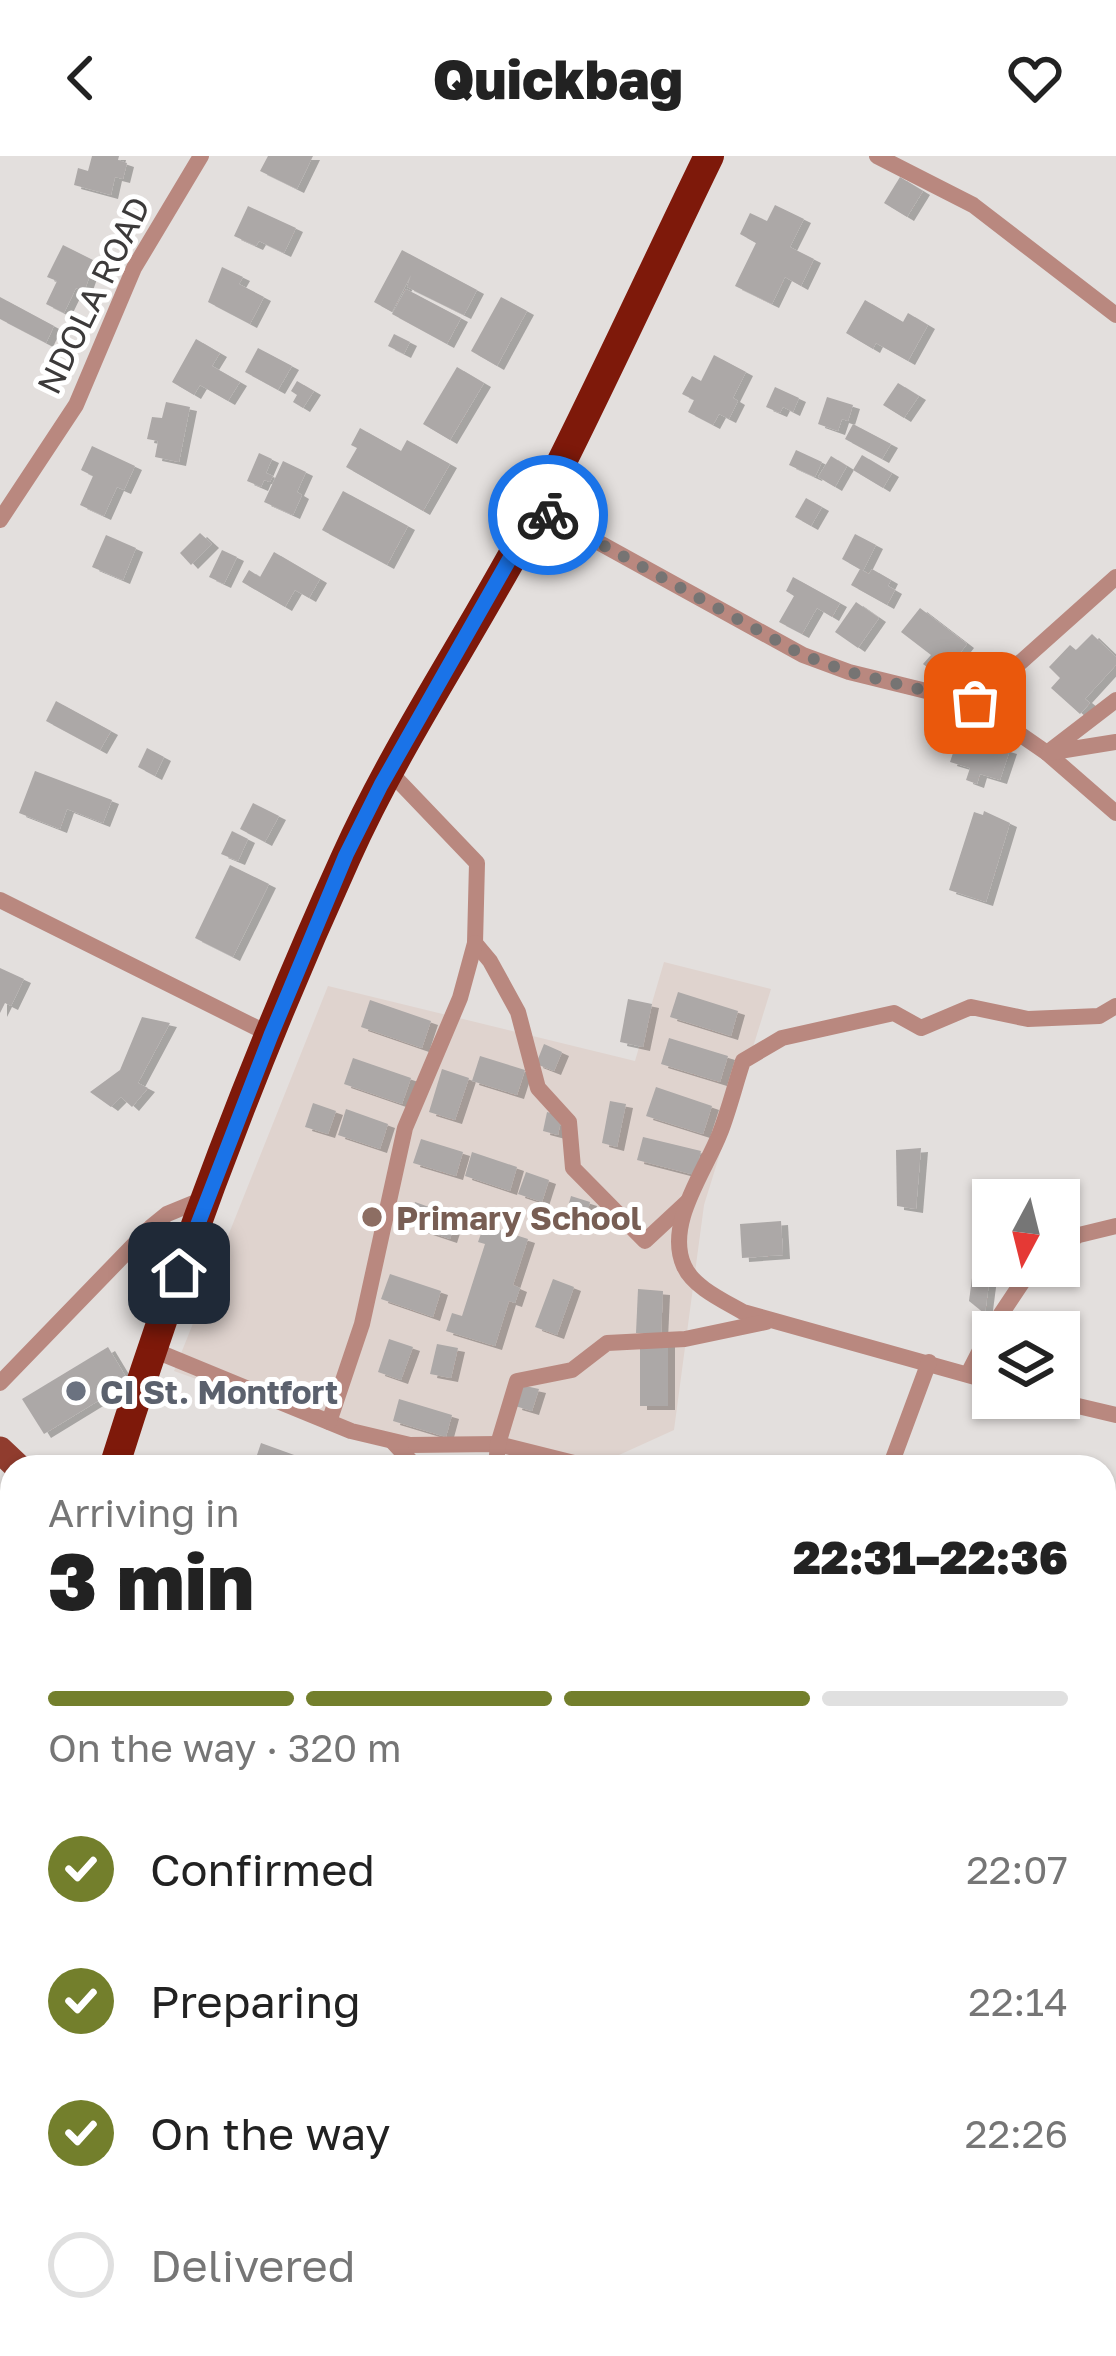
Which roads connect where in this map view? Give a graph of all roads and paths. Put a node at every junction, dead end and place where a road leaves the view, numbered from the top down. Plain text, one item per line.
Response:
1 (201, 156) edge
2 (709, 156) edge
3 (877, 156) edge
4 (1116, 315) edge
5 (538, 509) junction
6 (0, 520) edge
7 (1116, 577) edge
8 (1116, 700) edge
9 (975, 703) junction
10 (1116, 742) edge
11 (1047, 754) junction
12 (389, 771) junction
13 (1116, 813) edge
14 (0, 900) edge
15 (475, 943) junction
16 (1116, 1006) edge
17 (271, 1035) junction
18 (206, 1198) junction
19 (688, 1201) junction
20 (1116, 1226) edge
21 (1080, 1235) edge
22 (1019, 1287) edge
23 (772, 1321) junction
24 (151, 1349) junction
25 (929, 1363) junction
26 (968, 1374) junction
27 (972, 1375) edge
28 (0, 1383) edge
29 (1080, 1406) edge
30 (1116, 1415) edge
31 (329, 1422) junction
32 (393, 1442) junction
33 (498, 1444) junction
34 (119, 1455) edge
35 (405, 1455) edge
36 (497, 1455) edge
37 (542, 1455) edge
38 (894, 1455) edge

1 - 6 street, NDOLA ROAD
2 - 5 highway
3 - 4 street
5 - 9 street
5 - 12 highway
7 - 9 street
8 - 11 street
9 - 11 street
10 - 11 street
11 - 13 street
12 - 15 street
12 - 17 highway
14 - 17 street
15 - 19 street
15 - 31 street
16 - 19 street
17 - 18 highway
18 - 24 highway
18 - 28 street
19 - 23 street
20 - 21 street
22 - 26 street
23 - 25 street
23 - 33 street
24 - 31 street
24 - 34 highway
25 - 26 street
25 - 38 street
26 - 27 street
29 - 30 street
31 - 32 street
32 - 33 street
32 - 35 street
33 - 36 street
33 - 37 street

